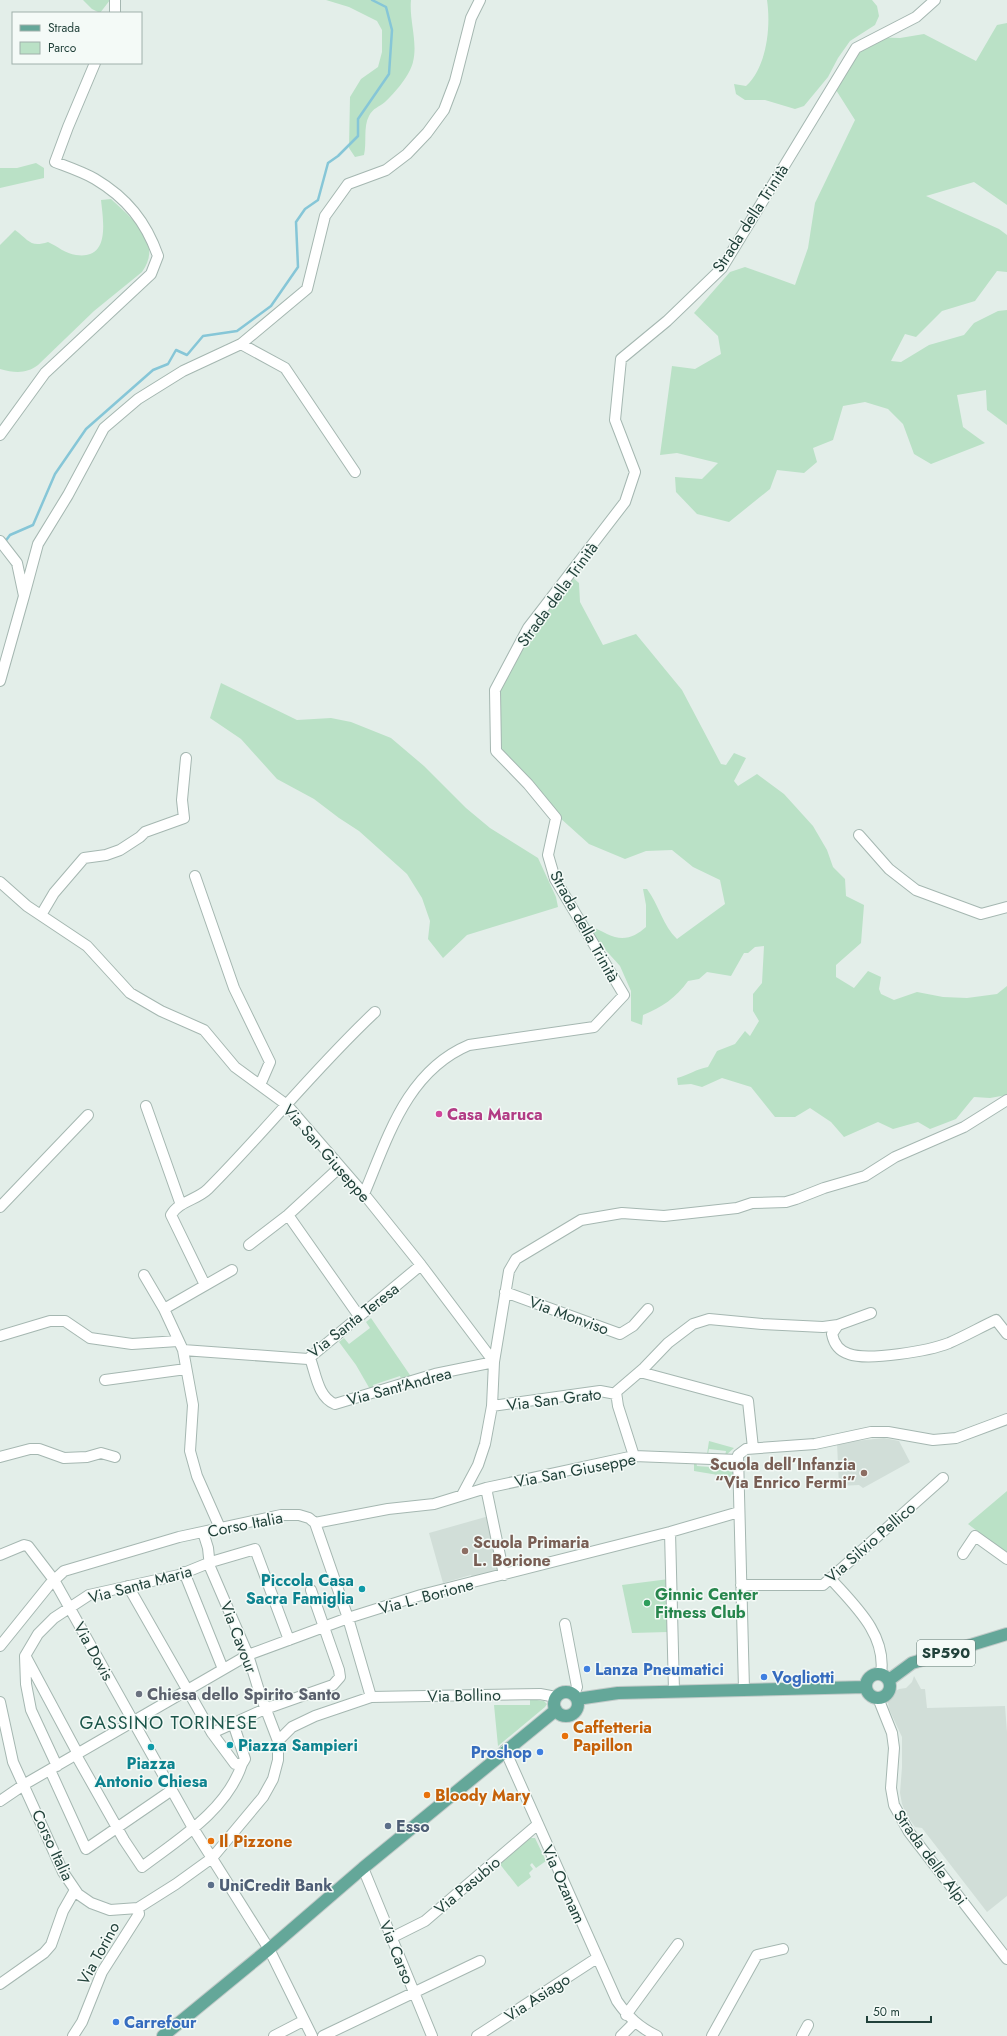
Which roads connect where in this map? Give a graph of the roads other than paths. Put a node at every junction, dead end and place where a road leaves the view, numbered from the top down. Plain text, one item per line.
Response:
1 (115, 0) edge
2 (480, 0) edge
3 (935, 0) edge
4 (114, 12) edge
5 (95, 64) edge
6 (241, 344) junction
7 (0, 435) edge
8 (355, 472) dead end
9 (3, 545) edge
10 (24, 596) junction
11 (0, 681) edge
12 (186, 758) dead end
13 (859, 834) dead end
14 (195, 876) dead end
15 (0, 882) edge
16 (1007, 907) edge
17 (41, 915) junction
18 (375, 1012) dead end
19 (260, 1086) junction
20 (1007, 1100) edge
21 (287, 1105) junction
22 (146, 1106) dead end
23 (88, 1115) dead end
24 (340, 1167) junction
25 (364, 1194) junction
26 (181, 1205) junction
27 (0, 1207) edge
28 (288, 1215) junction
29 (249, 1245) dead end
30 (421, 1265) junction
31 (232, 1270) dead end
32 (144, 1276) dead end
33 (205, 1285) junction
34 (505, 1292) junction
35 (164, 1309) junction
36 (648, 1309) dead end
37 (871, 1313) dead end
38 (359, 1316) junction
39 (838, 1324) junction
40 (1007, 1334) edge
41 (0, 1336) edge
42 (181, 1346) junction
43 (308, 1359) junction
44 (494, 1362) junction
45 (186, 1368) junction
46 (640, 1372) junction
47 (105, 1380) dead end
48 (616, 1394) junction
49 (492, 1406) junction
50 (1007, 1419) edge
51 (754, 1448) junction
52 (634, 1456) junction
53 (0, 1457) edge
54 (115, 1457) dead end
55 (738, 1460) junction
56 (943, 1478) dead end
57 (486, 1488) junction
58 (462, 1495) junction
59 (739, 1512) junction
60 (315, 1523) junction
61 (220, 1528) junction
62 (203, 1532) junction
63 (670, 1532) junction
64 (0, 1554) edge
65 (962, 1554) dead end
66 (1007, 1559) edge
67 (211, 1562) junction
68 (184, 1572) junction
69 (504, 1575) junction
70 (830, 1578) junction
71 (54, 1580) junction
72 (741, 1585) junction
73 (128, 1586) junction
74 (311, 1590) dead end
75 (69, 1608) junction
76 (348, 1618) junction
77 (565, 1624) dead end
78 (325, 1627) junction
79 (1007, 1634) edge
80 (289, 1640) junction
81 (0, 1646) edge
82 (248, 1654) junction
83 (25, 1656) junction
84 (223, 1669) junction
85 (885, 1677) junction
86 (866, 1687) junction
87 (744, 1689) junction
88 (187, 1690) junction
89 (674, 1691) junction
90 (371, 1697) junction
91 (556, 1697) junction
92 (575, 1697) junction
93 (878, 1698) junction
94 (0, 1702) edge
95 (265, 1708) junction
96 (556, 1710) junction
97 (133, 1721) junction
98 (233, 1723) junction
99 (212, 1733) junction
100 (278, 1741) junction
101 (505, 1750) junction
102 (77, 1755) junction
103 (242, 1764) junction
104 (54, 1768) junction
105 (25, 1784) junction
106 (172, 1790) junction
107 (0, 1801) edge
108 (538, 1825) junction
109 (117, 1827) junction
110 (193, 1828) junction
111 (212, 1858) junction
112 (363, 1868) junction
113 (75, 1890) junction
114 (138, 1908) junction
115 (391, 1938) junction
116 (678, 1944) dead end
117 (269, 1949) junction
118 (783, 1949) dead end
119 (597, 1958) junction
120 (1007, 1959) edge
121 (480, 1961) dead end
122 (0, 1984) edge
123 (413, 1992) junction
124 (626, 2015) junction
125 (303, 2020) junction
126 (635, 2022) junction
127 (808, 2025) dead end
128 (73, 2036) edge
129 (163, 2036) edge
130 (274, 2036) edge
131 (312, 2036) edge
132 (323, 2036) edge
133 (432, 2036) edge
134 (476, 2036) edge
135 (621, 2036) edge
136 (656, 2036) edge
137 (712, 2036) edge
138 (802, 2036) edge

1 - 4 street
2 - 6 street
3 - 25 street, Strada della Trinità
5 - 7 street
6 - 8 street
6 - 10 street
9 - 10 street
10 - 11 street
12 - 17 street
13 - 16 street
14 - 19 street
15 - 17 street, Via San Giuseppe
17 - 19 street, Via San Giuseppe
18 - 21 street
19 - 21 street, Via San Giuseppe
20 - 34 street
21 - 24 street, Via San Giuseppe
21 - 26 street
22 - 26 street
23 - 27 street
24 - 25 street, Via San Giuseppe
24 - 28 street
25 - 30 street, Via San Giuseppe
26 - 33 street
28 - 29 street
28 - 38 street
30 - 38 street, Via Santa Teresa
30 - 44 street, Via San Giuseppe
31 - 33 street
32 - 35 street
33 - 35 street
34 - 36 street, Via Monviso
34 - 44 street
35 - 42 street
37 - 39 street
38 - 43 street, Via Santa Teresa
39 - 40 street
39 - 46 street
41 - 42 street, Via Santa Teresa
42 - 43 street, Via Santa Teresa
42 - 45 street
43 - 44 street, Via Sant'Andrea
44 - 49 street
45 - 47 street
45 - 61 street
46 - 48 street
46 - 51 street
48 - 49 street, Via San Grato
48 - 52 street
49 - 58 street
50 - 51 street
51 - 55 street
52 - 55 street, Via San Giuseppe
52 - 57 street, Via San Giuseppe
53 - 54 street
55 - 59 street
56 - 70 street, Via Silvio Pellico
57 - 58 street, Via San Giuseppe
57 - 69 street
58 - 60 street, Via San Giuseppe
59 - 63 street, Via L. Borione
59 - 72 street
60 - 61 street, Corso Italia
60 - 76 street
61 - 62 street, Corso Italia
62 - 67 street, Via Cavour
62 - 71 street, Corso Italia
63 - 69 street, Via L. Borione
63 - 89 street
64 - 71 street, Via Dovis
65 - 66 street
67 - 68 street, Via Santa Maria
67 - 80 street, Via Santa Maria
67 - 82 street, Via Cavour
68 - 73 street, Via Santa Maria
68 - 84 street
69 - 76 street, Via L. Borione
70 - 72 street, Via Silvio Pellico
70 - 85 street
71 - 75 street, Via Dovis
71 - 81 street, Corso Italia
72 - 87 street
73 - 75 street, Via Santa Maria
73 - 88 street
74 - 78 street
75 - 83 street, Via Santa Maria
75 - 97 street, Via Dovis
76 - 78 street, Via L. Borione
76 - 90 street
77 - 92 street
78 - 80 street, Via L. Borione
78 - 95 street
79 - 85 main road, SP590
80 - 82 street, Via L. Borione
82 - 84 street, Via L. Borione
82 - 95 street, Via Cavour
83 - 102 street
83 - 104 street
84 - 88 street, Via L. Borione
85 - 86 main road, SP590
85 - 93 main road
86 - 87 main road
86 - 93 main road
87 - 89 main road
88 - 97 street, Via L. Borione
88 - 99 street
89 - 92 main road
90 - 91 street, Via Bollino
90 - 100 street
91 - 92 main road
91 - 96 main road
92 - 96 main road
93 - 120 street, Strada delle Alpi
94 - 105 street, Corso Italia
95 - 98 street
95 - 100 street, Via Cavour
96 - 101 main road
97 - 102 street, Via L. Borione
97 - 106 street, Via Dovis
98 - 99 street
98 - 103 street
99 - 103 street
100 - 111 street, Corso Italia
101 - 108 street, Via Ozanam
101 - 112 main road
102 - 104 street, Via L. Borione
102 - 109 street
103 - 110 street
104 - 105 street, Via L. Borione
104 - 109 street
105 - 107 street, Via L. Borione
105 - 113 street, Corso Italia
106 - 109 street
106 - 110 street, Via Dovis
108 - 115 street, Via Pasubio
108 - 119 street, Via Ozanam
109 - 110 street
110 - 111 street, Via Dovis
111 - 114 street, Corso Italia
111 - 117 street, Via Dovis
112 - 115 street, Via Carso
112 - 117 main road
113 - 114 street, Corso Italia
113 - 122 street
114 - 128 street, Via Torino
115 - 123 street, Via Carso
116 - 124 street
117 - 125 street, Via Dovis
117 - 129 main road
118 - 137 street
119 - 124 street, Via Ozanam
119 - 134 street, Via Asiago
121 - 123 street
123 - 132 street
123 - 133 street, Via Carso
124 - 126 street, Via Ozanam
125 - 130 street
125 - 131 street, Via Dovis
126 - 135 street
126 - 136 street, Via Ozanam
127 - 138 street

